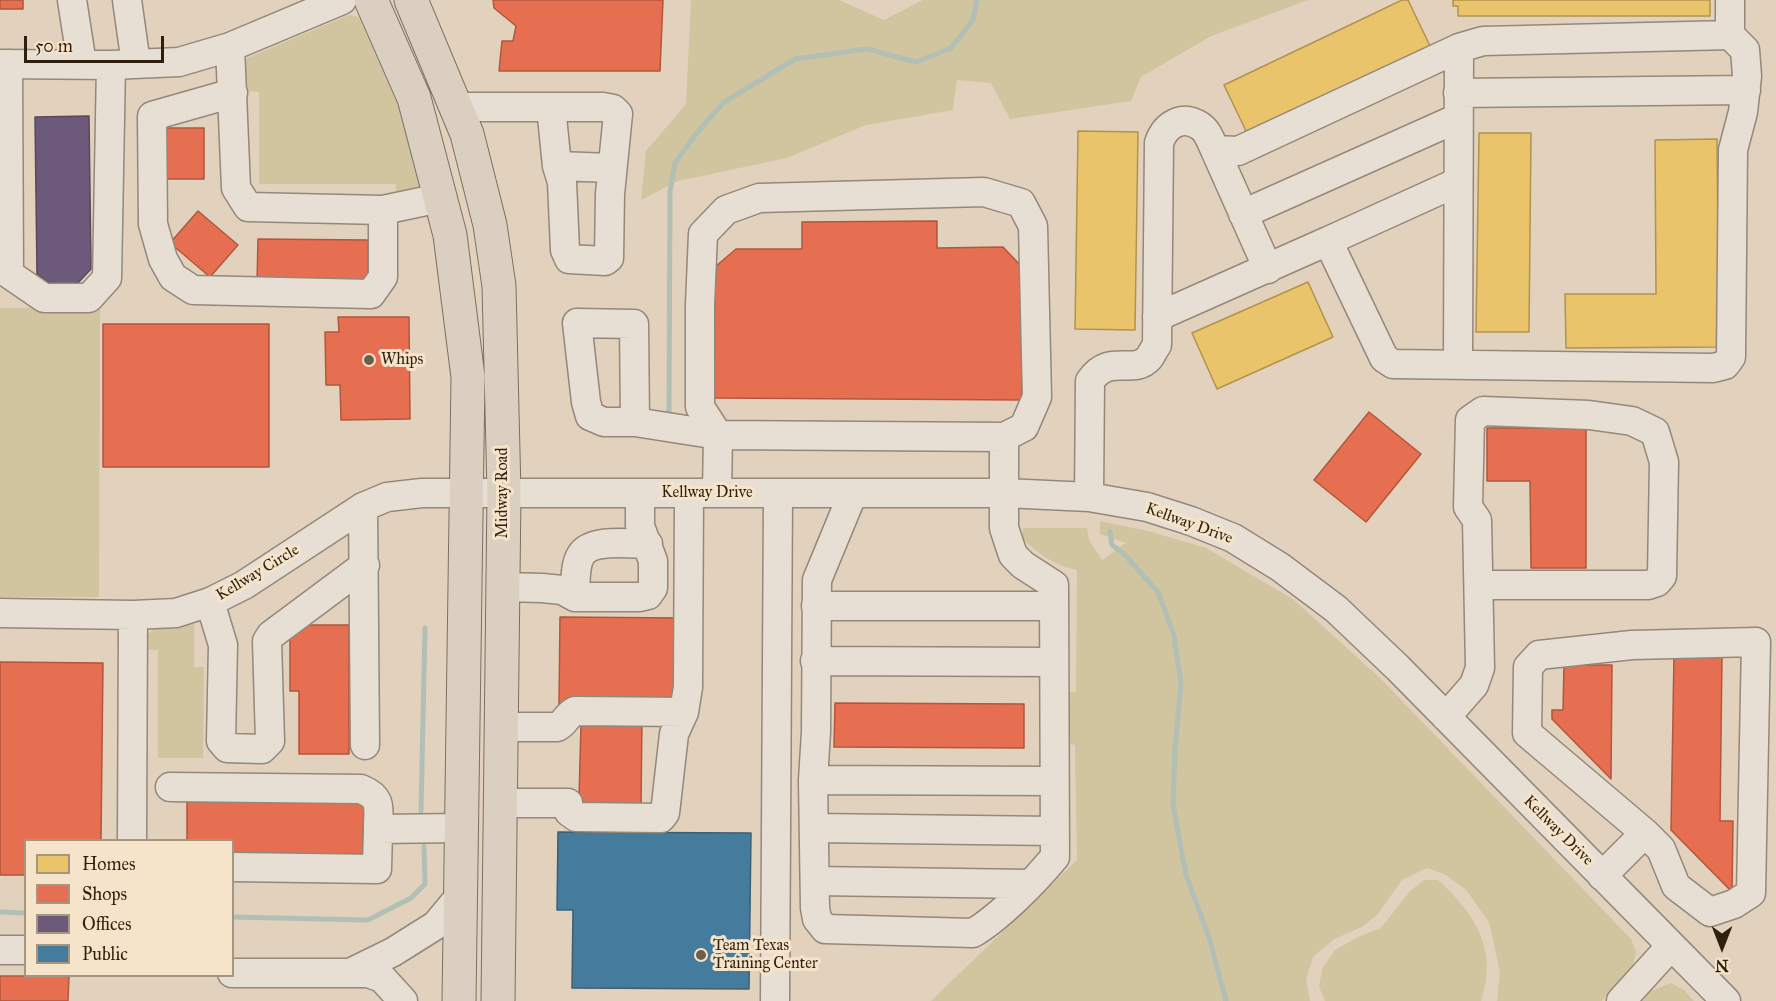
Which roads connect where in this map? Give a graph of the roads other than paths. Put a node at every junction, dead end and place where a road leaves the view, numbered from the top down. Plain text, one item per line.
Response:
1 (72, 0) edge
2 (127, 0) edge
3 (342, 0) edge
4 (372, 0) edge
5 (411, 0) edge
6 (1730, 0) edge
7 (1730, 35) junction
8 (230, 47) junction
9 (1459, 48) junction
10 (4, 63) edge
11 (82, 64) junction
12 (124, 64) junction
13 (1746, 90) junction
14 (233, 93) junction
15 (455, 106) junction
16 (551, 106) junction
17 (1458, 106) junction
18 (1215, 150) junction
19 (557, 166) junction
20 (612, 168) junction
21 (1458, 182) junction
22 (440, 198) junction
23 (383, 210) junction
24 (1243, 214) junction
25 (1328, 241) junction
26 (1268, 269) junction
27 (1157, 317) junction
28 (1458, 365) junction
29 (635, 422) dead end
30 (718, 435) junction
31 (1004, 436) junction
32 (466, 493) junction
33 (504, 493) junction
34 (640, 493) junction
35 (689, 493) junction
36 (717, 493) junction
37 (778, 493) junction
38 (853, 493) junction
39 (1005, 493) junction
40 (1089, 497) junction
41 (363, 507) junction
42 (648, 544) junction
43 (364, 565) junction
44 (1479, 585) junction
45 (503, 587) junction
46 (575, 597) junction
47 (210, 602) junction
48 (816, 606) junction
49 (1054, 606) junction
50 (0, 613) edge
51 (133, 615) junction
52 (815, 661) junction
53 (1054, 662) junction
54 (684, 712) junction
55 (1446, 717) junction
56 (502, 727) junction
57 (364, 746) dead end
58 (813, 780) junction
59 (1054, 781) junction
60 (170, 787) dead end
61 (500, 803) junction
62 (461, 828) junction
63 (814, 828) junction
64 (378, 829) junction
65 (1054, 831) junction
66 (1645, 833) junction
67 (132, 839) edge
68 (234, 867) edge
69 (1602, 876) junction
70 (815, 881) junction
71 (1030, 884) junction
72 (460, 895) junction
73 (1671, 946) junction
74 (0, 950) edge
75 (24, 950) edge
76 (234, 973) edge
77 (350, 973) junction
78 (403, 1001) edge
79 (459, 1001) edge
80 (498, 1001) edge
81 (775, 1001) edge
82 (1621, 1001) edge
83 (1726, 1001) edge

1 - 11 street
2 - 12 street
3 - 8 street
4 - 22 main road
5 - 15 main road, Midway Road
6 - 7 street
7 - 9 street
7 - 13 street
8 - 12 street
8 - 14 street
9 - 17 street
9 - 18 street
10 - 11 street
10 - 12 street
11 - 12 street
13 - 17 street
13 - 28 street
14 - 23 street
14 - 23 street
15 - 16 street
15 - 33 main road, Midway Road
16 - 19 street
16 - 20 street
17 - 21 street
17 - 24 street
18 - 24 street
18 - 27 street
19 - 20 street
19 - 20 street
21 - 25 street
21 - 28 street
22 - 23 street
22 - 32 main road
24 - 26 street
25 - 26 street
25 - 28 street
26 - 27 street
27 - 40 street
29 - 30 street
30 - 31 street
30 - 31 street
30 - 36 street
31 - 39 street
32 - 33 street, Kellway Circle
32 - 41 street, Kellway Circle
32 - 62 main road
33 - 34 street, Kellway Drive
33 - 45 main road, Midway Road
34 - 35 street, Kellway Drive
34 - 42 street
35 - 36 street, Kellway Drive
35 - 54 street
36 - 37 street, Kellway Drive
37 - 38 street, Kellway Drive
37 - 81 street
38 - 39 street, Kellway Drive
38 - 48 street
39 - 40 street, Kellway Drive
39 - 49 street
40 - 55 street, Kellway Drive
41 - 43 street
41 - 47 street, Kellway Circle
42 - 46 street
42 - 46 street
43 - 47 street
43 - 57 street
44 - 44 street
44 - 55 street
45 - 46 street
45 - 56 main road, Midway Road
47 - 51 street, Kellway Circle
48 - 49 street
48 - 52 street
49 - 53 street
50 - 51 street, Kellway Circle
51 - 67 street
52 - 53 street
52 - 58 street
53 - 59 street
54 - 56 street
54 - 61 street
55 - 69 street, Kellway Drive
56 - 61 main road, Midway Road
58 - 59 street
58 - 63 street
59 - 65 street
60 - 64 street
61 - 80 main road, Midway Road
62 - 64 street
62 - 72 main road
63 - 65 street
63 - 70 street
64 - 68 street
65 - 71 street
66 - 66 street
66 - 69 street
69 - 73 street, Kellway Drive
70 - 71 street
70 - 71 street
72 - 77 street
72 - 79 main road
73 - 82 street
73 - 83 street, Kellway Drive
74 - 75 street
76 - 77 street
77 - 78 street

